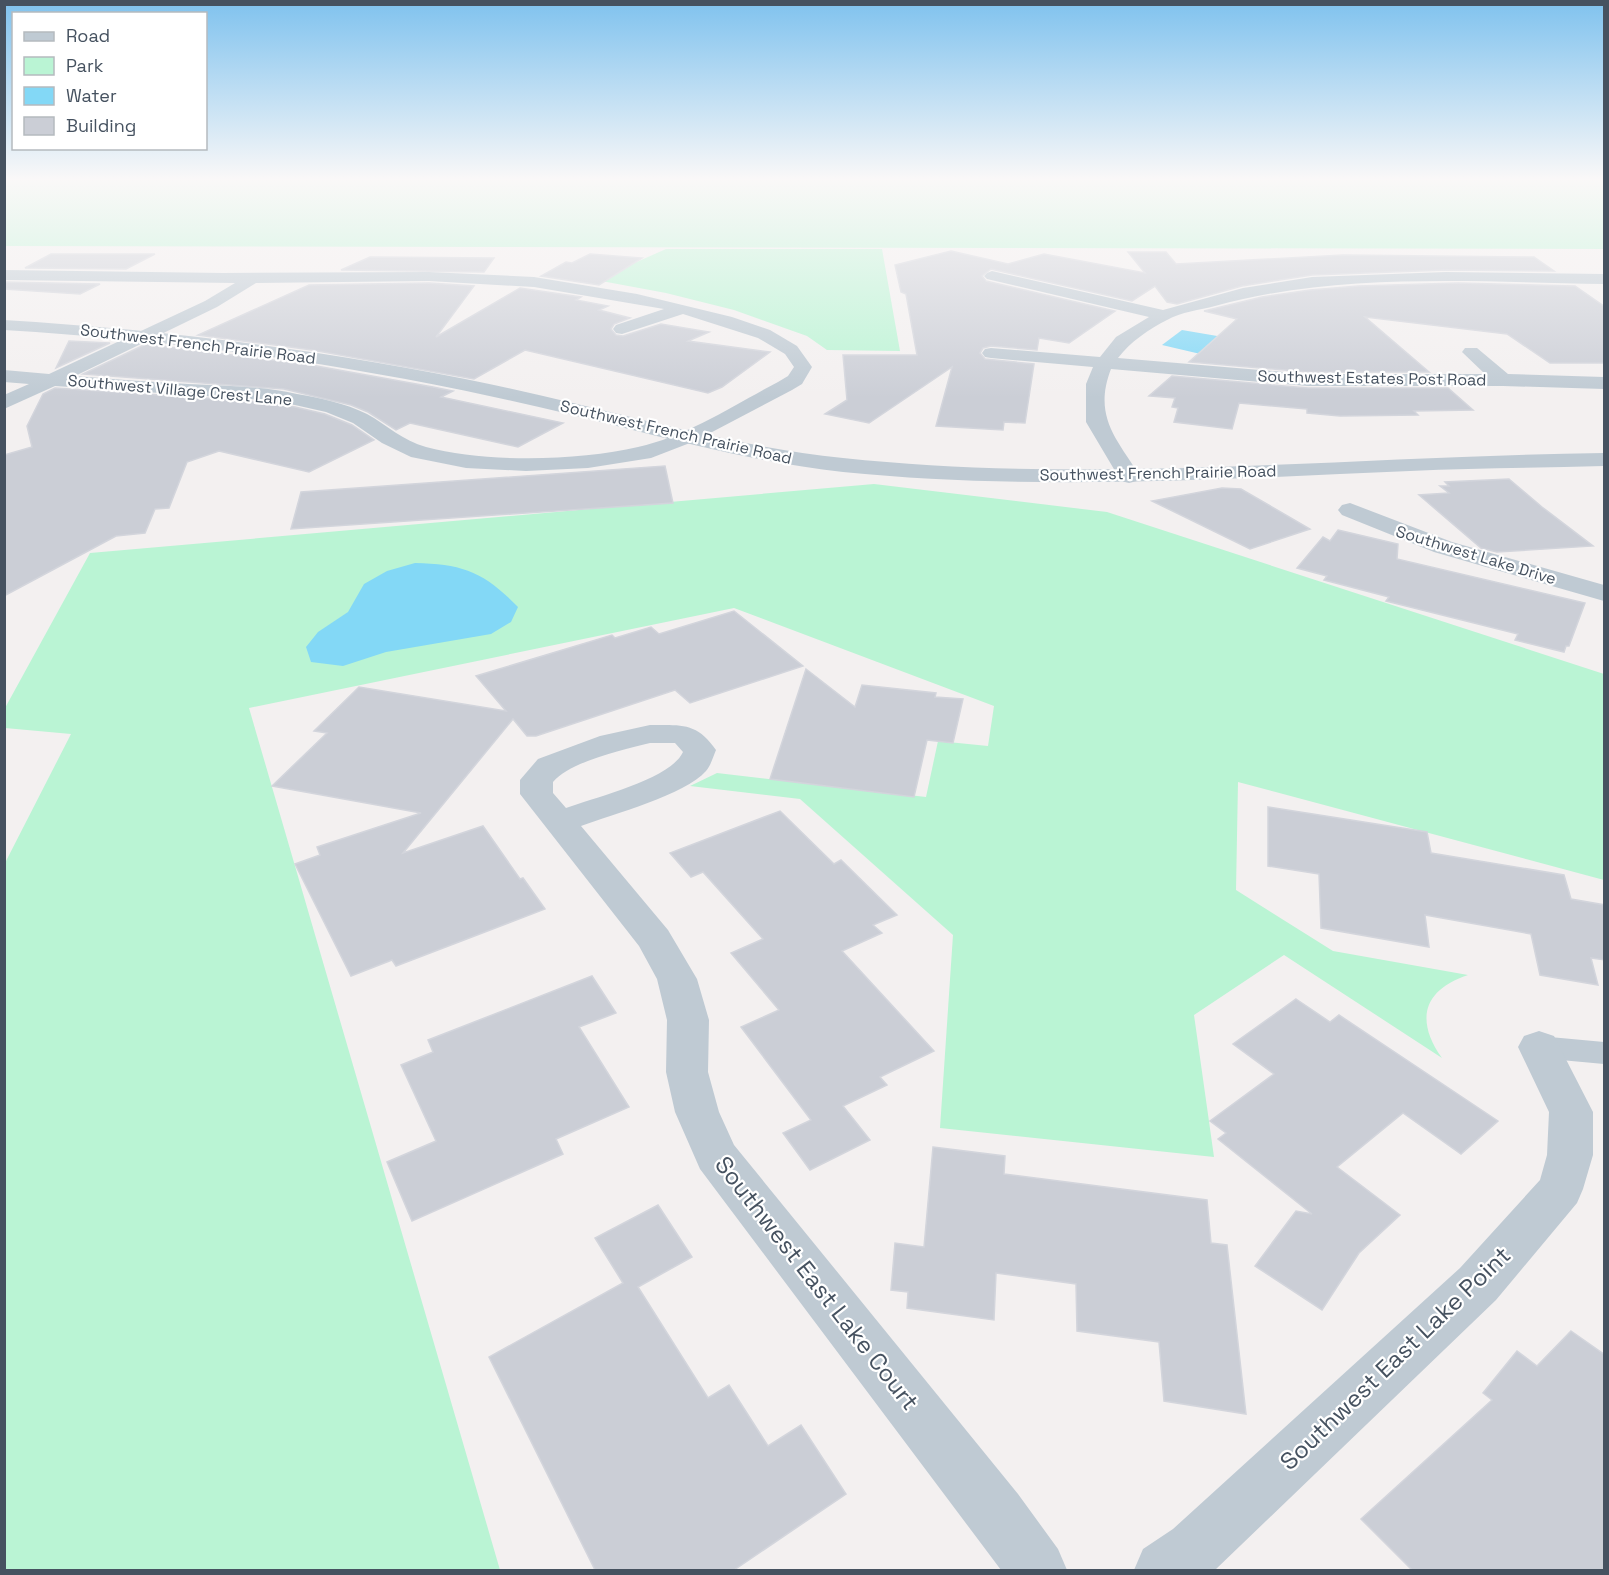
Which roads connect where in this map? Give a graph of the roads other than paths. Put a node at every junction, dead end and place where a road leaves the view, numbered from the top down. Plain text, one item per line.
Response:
1 (4, 275) edge
2 (992, 276) dead end
3 (1257, 277) dead end
4 (254, 278) junction
5 (472, 279) junction
6 (1605, 279) edge
7 (1280, 286) junction
8 (461, 294) dead end
9 (681, 309) junction
10 (1163, 315) junction
11 (4, 318) edge
12 (4, 325) edge
13 (622, 329) dead end
14 (151, 332) junction
15 (1471, 352) dead end
16 (991, 353) dead end
17 (1104, 364) junction
18 (4, 376) edge
19 (51, 379) junction
20 (1503, 380) junction
21 (1605, 383) edge
22 (4, 403) edge
23 (697, 432) junction
24 (1605, 450) edge
25 (1605, 460) edge
26 (1126, 470) junction
27 (1350, 510) dead end
28 (1605, 593) edge
29 (560, 822) dead end
30 (1539, 1047) joint
31 (1605, 1053) edge
32 (1036, 1570) edge
33 (1164, 1570) edge

1 - 4 street
2 - 10 street
3 - 7 street
4 - 5 street
4 - 14 street
5 - 8 street
5 - 9 street
6 - 7 street
7 - 10 street
9 - 13 street
9 - 23 street, Southwest Village Crest Lane
10 - 17 street
11 - 14 street, Southwest French Prairie Road
12 - 14 street, Southwest French Prairie Road
14 - 19 street
14 - 23 street, Southwest French Prairie Road
15 - 20 street
16 - 17 street, Southwest Estates Post Road
17 - 20 street, Southwest Estates Post Road
17 - 26 street
18 - 19 street, Southwest Village Crest Lane
19 - 22 street
19 - 23 street, Southwest Village Crest Lane
20 - 21 street, Southwest Estates Post Road
23 - 26 street, Southwest French Prairie Road
24 - 26 street, Southwest French Prairie Road
25 - 26 street, Southwest French Prairie Road
27 - 28 street, Southwest Lake Drive
29 - 32 street, Southwest East Lake Court
30 - 31 lane
30 - 33 street, Southwest East Lake Point

